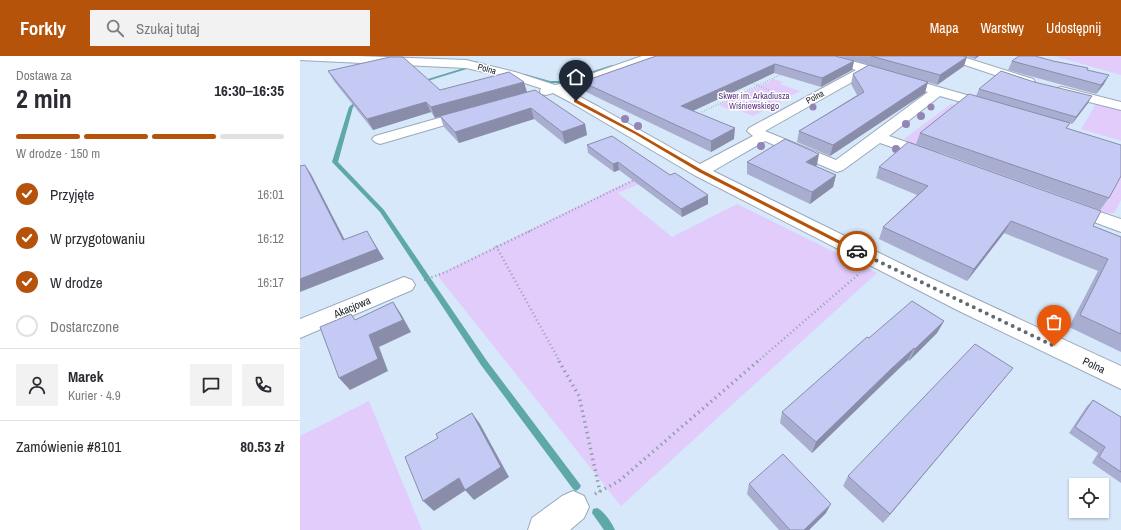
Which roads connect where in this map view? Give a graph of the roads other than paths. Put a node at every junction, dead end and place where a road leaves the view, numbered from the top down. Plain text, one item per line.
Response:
1 (300, 56) edge
2 (653, 56) edge
3 (820, 56) edge
4 (948, 56) edge
5 (866, 70) junction
6 (880, 74) edge
7 (909, 82) edge
8 (553, 89) junction
9 (938, 91) junction
10 (530, 96) edge
11 (1121, 106) edge
12 (484, 109) edge
13 (1008, 111) edge
14 (764, 136) junction
15 (878, 137) junction
16 (380, 140) dead end
17 (947, 162) edge
18 (700, 171) junction
19 (1058, 202) edge
20 (1121, 226) edge
21 (404, 285) dead end
22 (300, 329) edge
23 (1121, 378) edge
24 (573, 507) dead end
25 (544, 530) edge

1 - 8 street, Polna
2 - 8 street, Polna
3 - 5 street
4 - 11 street
5 - 6 street
5 - 14 street, Polna
7 - 9 street
8 - 10 street, Polna
8 - 18 street, Polna
9 - 13 street
9 - 15 street
12 - 16 street
14 - 15 street
14 - 18 street
15 - 17 street
18 - 23 street, Polna
19 - 20 street
21 - 22 street, Akacjowa
24 - 25 street

